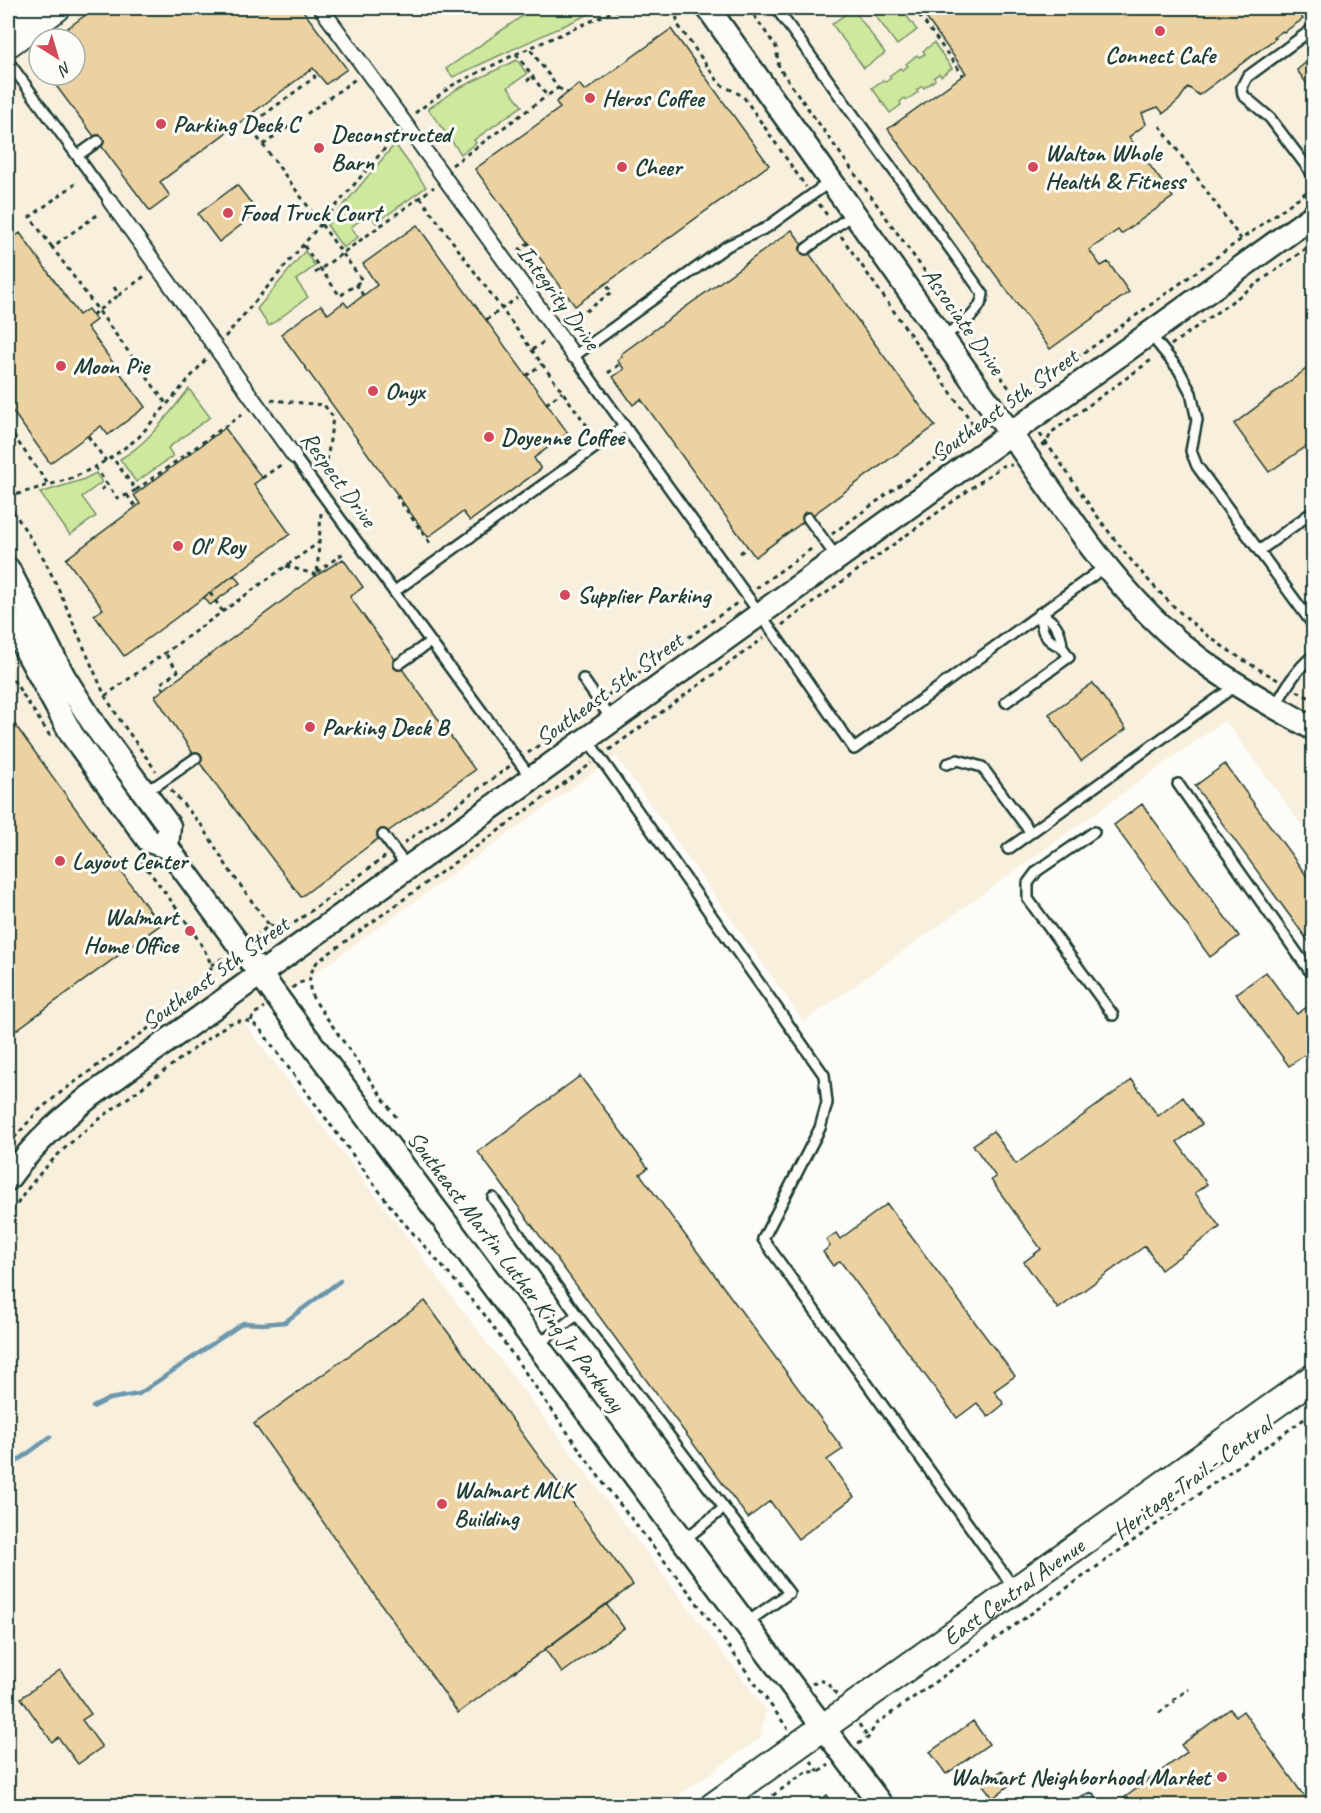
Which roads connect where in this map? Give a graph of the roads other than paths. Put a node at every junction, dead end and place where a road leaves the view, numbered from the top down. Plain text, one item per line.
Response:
1 (18, 8) edge
2 (57, 8) edge
3 (321, 8) edge
4 (708, 8) edge
5 (776, 8) edge
6 (8, 15) edge
7 (1314, 28) edge
8 (8, 44) edge
9 (8, 61) edge
10 (98, 141) dead end
11 (77, 156) junction
12 (1314, 176) edge
13 (831, 181) junction
14 (111, 202) joint
15 (854, 213) junction
16 (1314, 215) edge
17 (806, 249) dead end
18 (1149, 334) junction
19 (942, 337) junction
20 (574, 356) junction
21 (625, 426) junction
22 (1010, 433) junction
23 (294, 456) joint
24 (1314, 511) edge
25 (808, 518) dead end
26 (831, 549) junction
27 (1259, 551) junction
28 (1106, 566) junction
29 (8, 569) edge
30 (394, 591) junction
31 (1040, 613) junction
32 (759, 614) junction
33 (8, 617) edge
34 (1314, 626) edge
35 (430, 642) junction
36 (1314, 655) edge
37 (399, 664) dead end
38 (583, 679) dead end
39 (1236, 684) junction
40 (1006, 702) dead end
41 (1275, 707) junction
42 (612, 720) junction
43 (1314, 729) edge
44 (586, 738) junction
45 (196, 758) dead end
46 (947, 764) dead end
47 (531, 778) junction
48 (151, 782) junction
49 (1178, 784) dead end
50 (1094, 832) dead end
51 (1030, 833) junction
52 (383, 835) dead end
53 (166, 847) junction
54 (1008, 849) dead end
55 (407, 867) junction
56 (1314, 973) edge
57 (259, 974) junction
58 (1113, 1015) dead end
59 (8, 1179) edge
60 (493, 1197) dead end
61 (577, 1315) junction
62 (537, 1345) junction
63 (1314, 1377) edge
64 (724, 1508) junction
65 (684, 1540) junction
66 (1016, 1590) junction
67 (746, 1623) junction
68 (824, 1726) junction
69 (1077, 1805) edge
70 (713, 1806) edge
71 (882, 1806) edge
72 (1095, 1806) edge

1 - 6 main road
2 - 8 main road
3 - 20 street, Integrity Drive
4 - 13 street, Associate Drive
5 - 19 lane
7 - 12 lane
9 - 11 lane, Respect Drive
10 - 11 lane
11 - 14 lane, Respect Drive
13 - 15 street, Associate Drive
13 - 20 lane
14 - 23 street, Respect Drive
15 - 17 lane
15 - 19 street, Associate Drive
16 - 18 street, Southeast 5th Street
18 - 22 street, Southeast 5th Street
18 - 27 lane
19 - 22 street, Associate Drive
20 - 21 lane, Integrity Drive
21 - 30 lane
21 - 32 lane, Integrity Drive
22 - 26 street, Southeast 5th Street
22 - 28 street, Associate Drive
23 - 30 lane, Respect Drive
24 - 27 lane
25 - 26 lane
26 - 32 street, Southeast 5th Street
27 - 34 lane
28 - 31 lane
28 - 39 street, Associate Drive
29 - 48 street
30 - 35 lane, Respect Drive
31 - 32 lane, Integrity Drive
31 - 40 lane
32 - 42 street, Southeast 5th Street
33 - 53 street, Southeast Martin Luther King Jr Parkway
35 - 37 lane
35 - 47 lane, Respect Drive
36 - 41 lane
38 - 42 lane
39 - 41 street, Associate Drive
39 - 51 lane
41 - 43 street, Associate Drive
42 - 44 street, Southeast 5th Street
44 - 47 street, Southeast 5th Street
44 - 66 lane
45 - 48 lane
46 - 51 lane
47 - 55 street, Southeast 5th Street
48 - 53 street
49 - 56 lane
50 - 58 lane
51 - 54 lane
52 - 55 lane
53 - 57 street, Southeast Martin Luther King Jr Parkway
55 - 57 street, Southeast 5th Street
57 - 59 street, Southeast 5th Street
57 - 62 street, Southeast Martin Luther King Jr Parkway
60 - 61 lane
61 - 62 lane
61 - 64 lane
62 - 65 street, Southeast Martin Luther King Jr Parkway
63 - 66 main road, East Central Avenue
64 - 65 lane
64 - 67 lane
65 - 67 street, Southeast Martin Luther King Jr Parkway
66 - 68 main road, East Central Avenue
67 - 68 street, Southeast Martin Luther King Jr Parkway
68 - 70 main road, East Central Avenue
68 - 71 street, Southeast Martin Luther King Jr Parkway
69 - 72 lane

